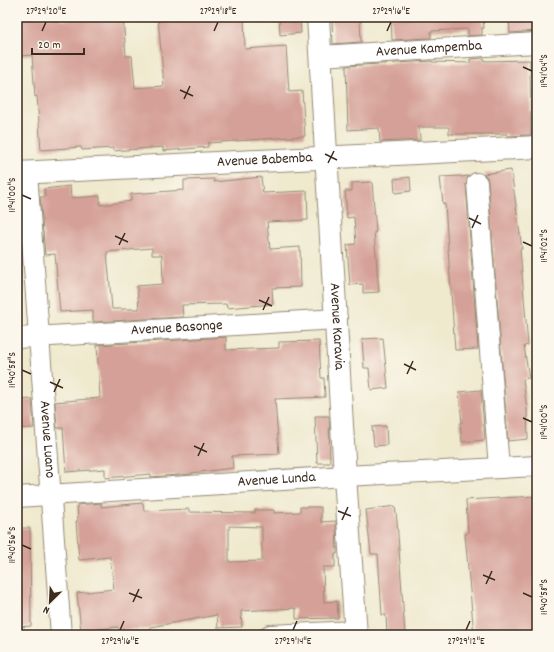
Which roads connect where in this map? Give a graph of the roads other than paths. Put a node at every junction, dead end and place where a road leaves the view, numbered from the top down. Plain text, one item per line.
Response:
1 (318, 17) edge
2 (537, 43) edge
3 (320, 56) junction
4 (537, 147) edge
5 (327, 158) junction
6 (22, 173) edge
7 (477, 183) dead end
8 (336, 319) junction
9 (39, 337) junction
10 (17, 338) edge
11 (537, 466) edge
12 (499, 468) junction
13 (345, 476) junction
14 (49, 494) junction
15 (17, 497) edge
16 (356, 633) edge
17 (61, 635) edge
18 (270, 635) edge

1 - 3 street, Avenue Karavia
2 - 3 street, Avenue Kampemba
3 - 5 street, Avenue Karavia
4 - 5 street, Avenue Babemba
5 - 6 street, Avenue Babemba
5 - 8 street, Avenue Karavia
6 - 9 street, Avenue Luano
7 - 12 street
8 - 9 street, Avenue Basonge
8 - 13 street, Avenue Karavia
9 - 10 street, Avenue Basonge
9 - 14 street, Avenue Luano
11 - 12 street, Avenue Lunda
12 - 13 street, Avenue Lunda
13 - 14 street, Avenue Lunda
13 - 16 street, Avenue Karavia
14 - 15 street, Avenue Lunda
14 - 17 street, Avenue Luano
16 - 18 street

